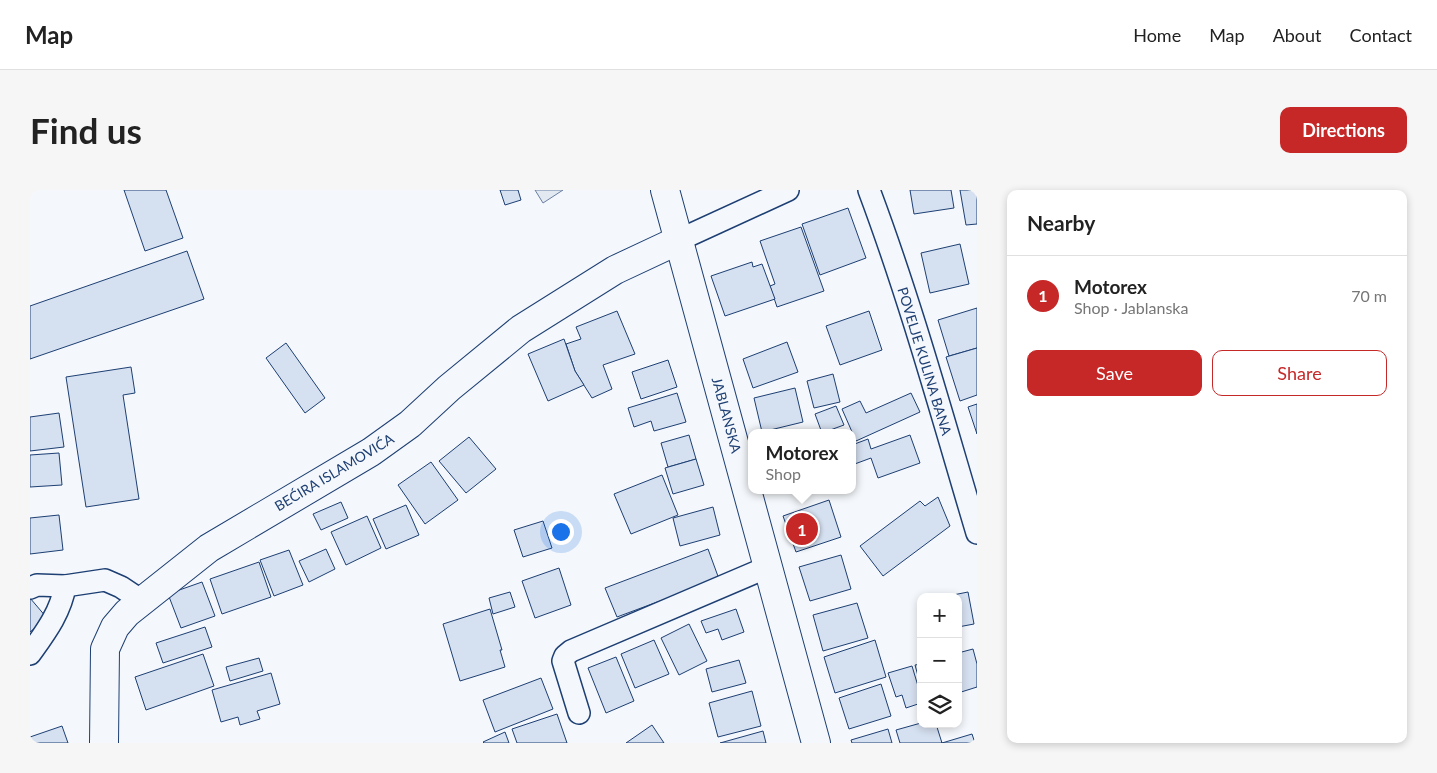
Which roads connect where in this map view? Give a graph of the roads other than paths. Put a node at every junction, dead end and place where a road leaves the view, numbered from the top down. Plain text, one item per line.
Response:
1 (788, 190) edge
2 (869, 190) edge
3 (667, 196) edge
4 (679, 240) junction
5 (748, 494) edge
6 (748, 494) edge
7 (977, 534) edge
8 (768, 567) junction
9 (65, 586) junction
10 (30, 588) edge
11 (142, 601) junction
12 (30, 654) edge
13 (579, 713) dead end
14 (104, 743) edge
15 (816, 743) edge

1 - 4 street
2 - 7 street, POVELJE KULINA BANA
3 - 4 street, JABLANSKA
4 - 5 street, JABLANSKA
4 - 11 street, BEĆIRA ISLAMOVIĆA
6 - 8 street, JABLANSKA
8 - 13 street
8 - 15 street, JABLANSKA
9 - 10 street
9 - 11 street
9 - 12 street
11 - 14 street, BEĆIRA ISLAMOVIĆA

